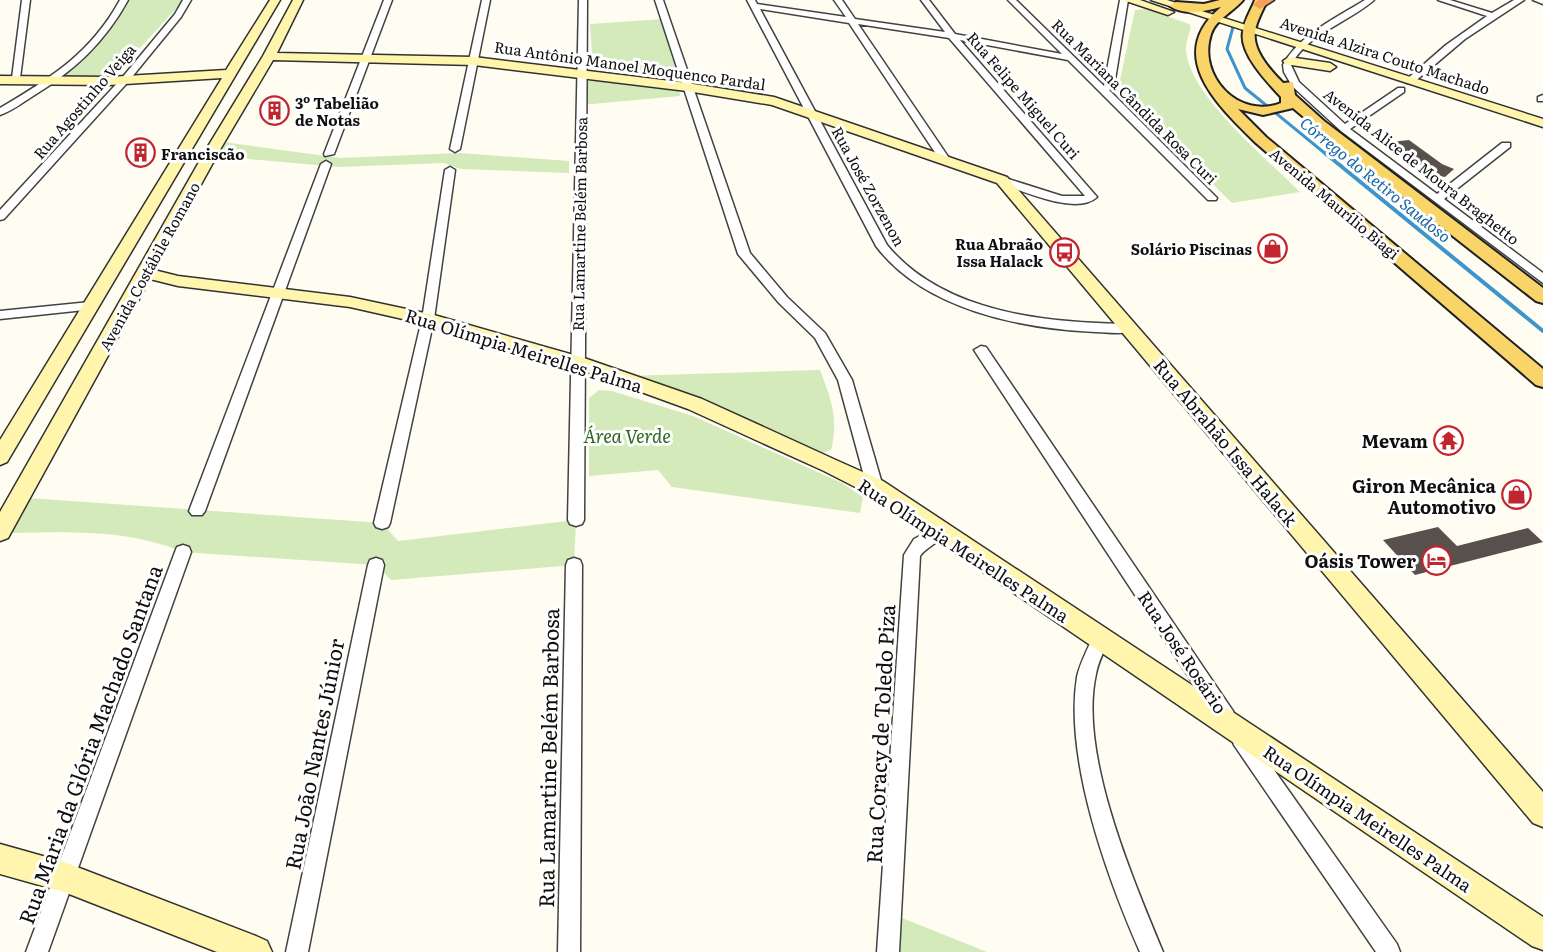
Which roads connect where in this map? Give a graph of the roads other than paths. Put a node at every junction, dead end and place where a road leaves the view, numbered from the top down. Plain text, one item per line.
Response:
1 (26, 0) edge
2 (124, 0) edge
3 (187, 0) edge
4 (275, 0) edge
5 (298, 0) edge
6 (388, 0) edge
7 (486, 0) edge
8 (583, 0) edge
9 (658, 0) edge
10 (925, 0) edge
11 (1012, 0) edge
12 (1126, 0) edge
13 (1156, 0) edge
14 (1236, 0) edge
15 (1370, 0) edge
16 (1442, 0) edge
17 (1520, 0) edge
18 (1537, 0) edge
19 (1262, 2) edge
20 (1543, 2) edge
21 (753, 3) edge
22 (841, 4) edge
23 (1176, 6) junction
24 (823, 15) junction
25 (1492, 15) junction
26 (1216, 18) junction
27 (850, 20) junction
28 (1249, 29) junction
29 (1206, 32) junction
30 (952, 36) junction
31 (1314, 36) junction
32 (1280, 39) junction
33 (1302, 45) junction
34 (269, 56) junction
35 (367, 58) junction
36 (1069, 58) junction
37 (474, 61) junction
38 (1288, 66) junction
39 (1348, 67) junction
40 (582, 69) junction
41 (230, 74) junction
42 (16, 78) junction
43 (58, 78) junction
44 (0, 80) edge
45 (124, 81) junction
46 (1405, 86) junction
47 (687, 87) junction
48 (1103, 90) junction
49 (799, 92) junction
50 (1287, 95) junction
51 (1221, 97) junction
52 (774, 101) junction
53 (1470, 106) junction
54 (0, 112) edge
55 (1286, 112) junction
56 (813, 114) junction
57 (1260, 114) junction
58 (1329, 116) junction
59 (1363, 117) junction
60 (1543, 123) edge
61 (1338, 131) junction
62 (1543, 135) edge
63 (1260, 140) junction
64 (1506, 145) dead end
65 (214, 148) junction
66 (455, 149) dead end
67 (184, 150) junction
68 (944, 158) junction
69 (450, 170) dead end
70 (1002, 180) junction
71 (1212, 198) dead end
72 (1438, 199) junction
73 (1078, 202) joint
74 (0, 218) edge
75 (1543, 279) edge
76 (142, 281) junction
77 (100, 289) junction
78 (279, 292) junction
79 (1543, 297) edge
80 (90, 306) junction
81 (0, 315) edge
82 (428, 319) junction
83 (1129, 328) junction
84 (981, 350) dead end
85 (577, 362) junction
86 (1543, 380) edge
87 (0, 457) edge
88 (875, 488) junction
89 (197, 511) dead end
90 (576, 520) dead end
91 (382, 523) dead end
92 (0, 532) edge
93 (939, 532) junction
94 (183, 552) dead end
95 (376, 565) dead end
96 (574, 565) dead end
97 (1100, 640) junction
98 (1232, 727) junction
99 (1543, 813) edge
100 (0, 859) edge
101 (64, 877) junction
102 (1543, 935) edge
103 (37, 952) edge
104 (255, 952) edge
105 (297, 952) edge
106 (569, 952) edge
107 (888, 952) edge
108 (1152, 952) edge
109 (1389, 952) edge

1 - 42 street
2 - 43 street
3 - 45 street, Rua Agostinho Veiga
4 - 41 street, Avenida Costábile Romano
5 - 34 street, Avenida Costábile Romano
6 - 35 street
7 - 37 street
8 - 40 street, Rua Lamartine Belém Barbosa
9 - 47 street
10 - 30 street, Rua Felipe Miguel Curi
11 - 36 street, Rua Mariana Cândida Rosa Curi
12 - 29 street
12 - 48 street
13 - 23 street, Avenida Alzira Couto Machado
14 - 23 main road
14 - 26 main road, Avenida Maurílio Biagi
15 - 31 street
16 - 25 street
17 - 25 street
18 - 20 street
19 - 28 main road
21 - 24 street
21 - 49 street, Rua José Zorzenon
22 - 24 street
22 - 27 street
23 - 26 street, Avenida Alzira Couto Machado
24 - 27 street
25 - 46 street
26 - 28 street, Avenida Alzira Couto Machado
26 - 29 main road, Avenida Maurílio Biagi
27 - 30 street
27 - 68 street
28 - 32 street, Avenida Alzira Couto Machado
28 - 50 main road
29 - 51 main road, Avenida Maurílio Biagi
30 - 36 street
30 - 73 street, Rua Felipe Miguel Curi
31 - 32 street
31 - 33 street
32 - 33 street, Avenida Alzira Couto Machado
33 - 38 street
33 - 39 street, Avenida Alzira Couto Machado
34 - 35 street, Rua Antônio Manoel Moquenco Pardal
34 - 65 street, Avenida Costábile Romano
35 - 37 street, Rua Antônio Manoel Moquenco Pardal
35 - 78 street
36 - 48 street, Rua Mariana Cândida Rosa Curi
37 - 40 street, Rua Antônio Manoel Moquenco Pardal
37 - 66 street
38 - 39 street, Avenida Alzira Couto Machado
38 - 50 main road
38 - 58 street, Avenida Alice de Moura Braghetto
39 - 46 street, Avenida Alzira Couto Machado
40 - 47 street, Rua Antônio Manoel Moquenco Pardal
40 - 85 street, Rua Lamartine Belém Barbosa
41 - 45 street
41 - 67 street, Avenida Costábile Romano
42 - 43 street
42 - 44 street
43 - 45 street
43 - 54 street
45 - 74 street, Rua Agostinho Veiga
46 - 53 street, Avenida Alzira Couto Machado
46 - 59 street
47 - 52 street, Rua Antônio Manoel Moquenco Pardal
47 - 88 street
48 - 71 street, Rua Mariana Cândida Rosa Curi
49 - 52 street
49 - 56 street, Rua José Zorzenon
50 - 55 main road
50 - 61 main road
51 - 57 main road
51 - 63 main road, Avenida Maurílio Biagi
52 - 56 street, Rua Antônio Manoel Moquenco Pardal
53 - 60 street, Avenida Alzira Couto Machado
53 - 62 street, Avenida Alzira Couto Machado
55 - 57 main road
55 - 61 main road
56 - 68 street, Rua Antônio Manoel Moquenco Pardal
56 - 83 street, Rua José Zorzenon
57 - 63 main road
58 - 59 street
58 - 61 street, Avenida Alice de Moura Braghetto
59 - 61 street
61 - 72 street, Avenida Alice de Moura Braghetto
61 - 79 main road
63 - 86 main road, Avenida Maurílio Biagi
64 - 72 street
65 - 67 street
65 - 76 street, Avenida Costábile Romano
67 - 77 street, Avenida Costábile Romano
68 - 70 street, Rua Antônio Manoel Moquenco Pardal
69 - 82 street
70 - 73 street, Rua Antônio Manoel Moquenco Pardal
70 - 83 street, Rua Abrahão Issa Halack
72 - 75 street, Avenida Alice de Moura Braghetto
76 - 77 street, Rua Olímpia Meirelles Palma
76 - 78 street, Rua Olímpia Meirelles Palma
76 - 92 street, Avenida Costábile Romano
77 - 80 street, Avenida Costábile Romano
78 - 82 street, Rua Olímpia Meirelles Palma
78 - 89 street
80 - 81 street
80 - 87 street, Avenida Costábile Romano
82 - 85 street, Rua Olímpia Meirelles Palma
82 - 91 street
83 - 99 street, Rua Abrahão Issa Halack
84 - 98 street, Rua José Rosário
85 - 88 street, Rua Olímpia Meirelles Palma
85 - 90 street, Rua Lamartine Belém Barbosa
88 - 93 street, Rua Olímpia Meirelles Palma
93 - 97 street, Rua Olímpia Meirelles Palma
93 - 107 street, Rua Coracy de Toledo Piza
94 - 101 street, Rua Maria da Glória Machado Santana
95 - 105 street, Rua João Nantes Júnior
96 - 106 street, Rua Lamartine Belém Barbosa
97 - 98 street, Rua Olímpia Meirelles Palma
97 - 108 street
98 - 102 street, Rua Olímpia Meirelles Palma
98 - 109 street, Rua José Rosário
100 - 101 street
101 - 103 street, Rua Maria da Glória Machado Santana
101 - 104 street

